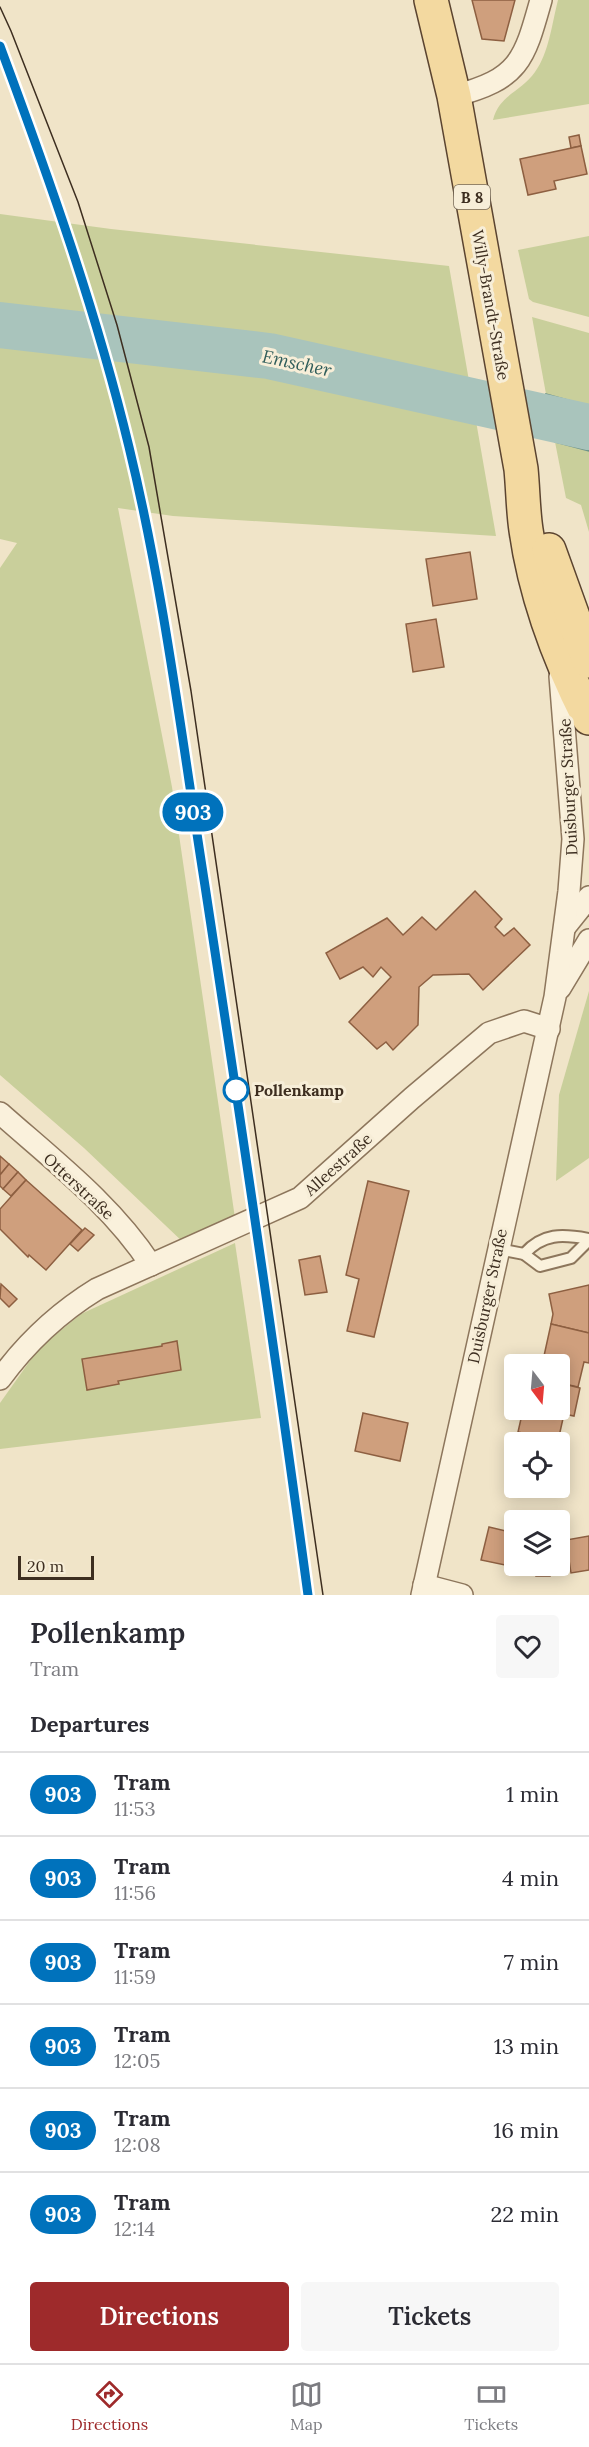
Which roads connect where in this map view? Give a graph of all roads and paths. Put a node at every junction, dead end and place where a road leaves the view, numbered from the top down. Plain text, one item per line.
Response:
1 (431, 0) edge
2 (540, 0) edge
3 (454, 96) junction
4 (521, 469) junction
5 (556, 646) junction
6 (589, 661) edge
7 (589, 718) edge
8 (589, 897) edge
9 (565, 928) junction
10 (589, 940) edge
11 (555, 997) junction
12 (549, 1029) junction
13 (0, 1113) edge
14 (589, 1240) edge
15 (498, 1249) junction
16 (524, 1254) junction
17 (151, 1265) junction
18 (0, 1379) edge
19 (423, 1590) edge
20 (462, 1595) edge

1 - 3 main road, Willy-Brandt-Straße / B 8
2 - 3 street
3 - 4 main road, Willy-Brandt-Straße / B 8
4 - 5 main road, Willy-Brandt-Straße / B 8
4 - 6 main road, Willy-Brandt-Straße / B 8
5 - 7 main road, Willy-Brandt-Straße / B 8
5 - 9 street, Duisburger Straße
8 - 9 street, Duisburger Straße
9 - 11 street, Duisburger Straße
10 - 11 street, Duisburger Straße
11 - 12 street, Duisburger Straße
12 - 15 street, Duisburger Straße
12 - 17 street, Alleestraße
13 - 17 street, Otterstraße
14 - 16 lane
14 - 16 lane
15 - 16 lane
15 - 19 street, Duisburger Straße
17 - 18 street, Alleestraße
19 - 20 street

